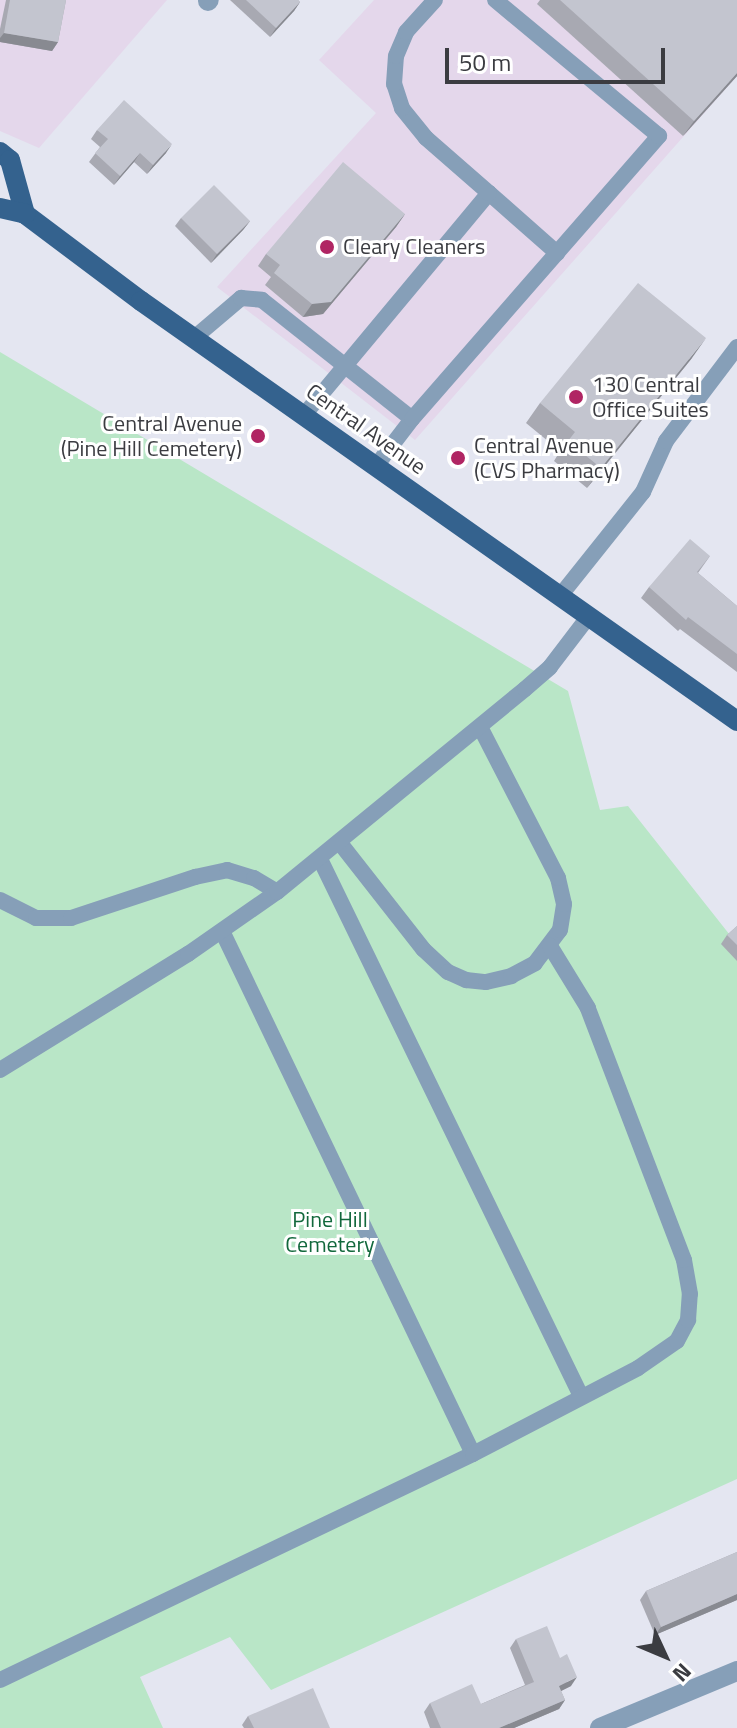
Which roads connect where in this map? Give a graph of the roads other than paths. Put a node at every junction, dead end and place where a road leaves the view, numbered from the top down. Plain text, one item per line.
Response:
1 (435, 0) edge
2 (495, 0) edge
3 (0, 152) edge
4 (489, 193) junction
5 (0, 208) edge
6 (25, 214) junction
7 (557, 253) junction
8 (194, 338) junction
9 (737, 347) edge
10 (345, 367) junction
11 (304, 415) junction
12 (412, 419) junction
13 (376, 466) junction
14 (560, 596) junction
15 (589, 616) junction
16 (737, 721) edge
17 (480, 727) junction
18 (340, 843) junction
19 (320, 859) junction
20 (277, 892) junction
21 (0, 900) edge
22 (222, 931) junction
23 (550, 946) junction
24 (0, 1070) edge
25 (581, 1396) junction
26 (473, 1454) junction
27 (737, 1671) edge
28 (0, 1680) edge
29 (600, 1728) edge

1 - 4 lane
2 - 7 lane
3 - 6 main road
4 - 7 lane
4 - 10 lane
5 - 6 main road
6 - 8 main road, Central Avenue
7 - 12 lane
8 - 10 lane
8 - 11 main road, Central Avenue
9 - 14 lane
10 - 11 lane
10 - 12 lane
11 - 13 main road, Central Avenue
12 - 13 lane
13 - 14 main road, Central Avenue
14 - 15 main road, Central Avenue
15 - 16 main road, Central Avenue
15 - 17 lane
17 - 18 lane
17 - 23 lane
18 - 19 lane
18 - 23 lane
19 - 20 lane
19 - 25 lane
20 - 21 lane
20 - 22 lane
22 - 24 lane
22 - 26 lane
23 - 25 lane
25 - 26 lane
26 - 28 lane
27 - 29 street

